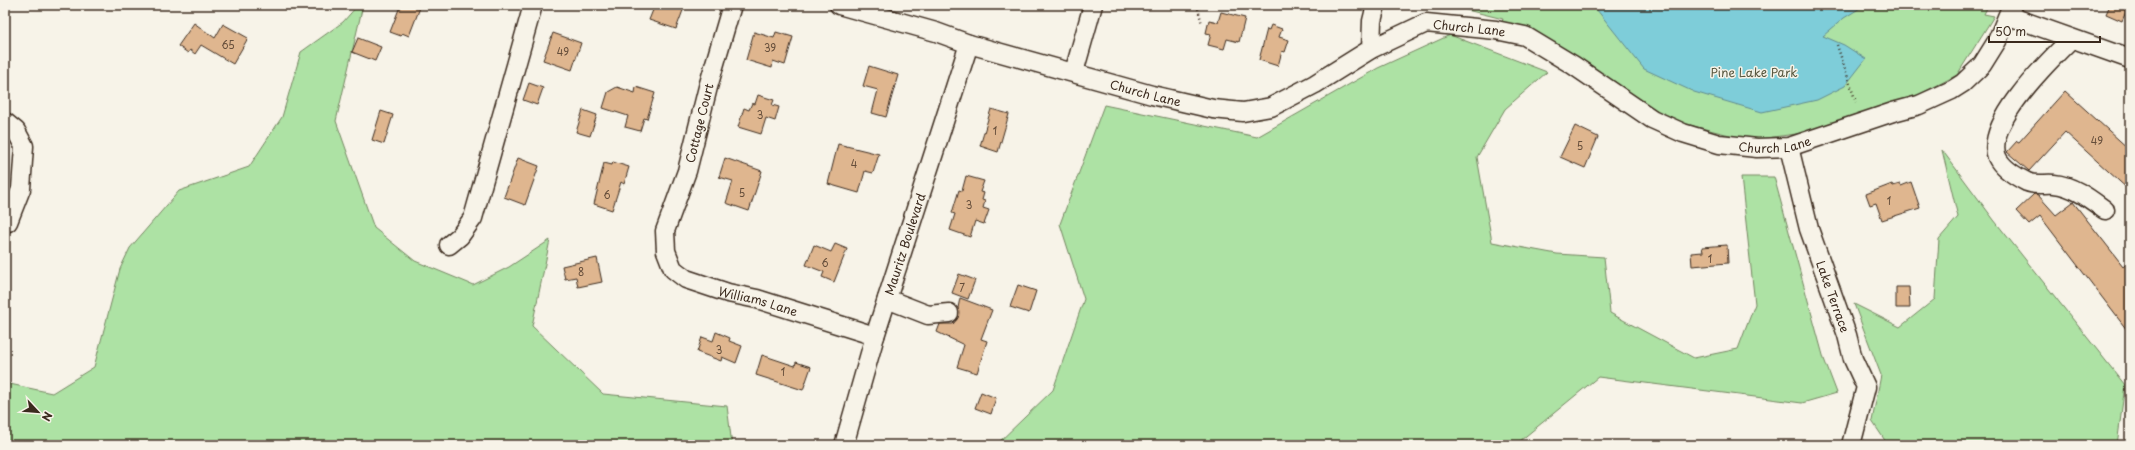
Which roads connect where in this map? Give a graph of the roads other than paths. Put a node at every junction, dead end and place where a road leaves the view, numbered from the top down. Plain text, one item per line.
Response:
1 (533, 5) edge
2 (732, 5) edge
3 (839, 5) edge
4 (1093, 5) edge
5 (1376, 5) edge
6 (2010, 10) edge
7 (2071, 39) junction
8 (969, 44) junction
9 (1371, 49) junction
10 (2130, 59) edge
11 (1074, 72) junction
12 (5, 122) edge
13 (1789, 148) junction
14 (2106, 210) dead end
15 (8, 222) dead end
16 (665, 240) joint
17 (449, 245) dead end
18 (887, 299) junction
19 (949, 313) dead end
20 (875, 336) junction
21 (844, 445) edge
22 (1851, 445) edge

1 - 17 street
2 - 16 street, Cottage Court
3 - 8 street, Church Lane
4 - 11 street
5 - 9 street
6 - 7 street
6 - 13 street, Church Lane
7 - 10 street
7 - 14 street
8 - 11 street, Church Lane
8 - 18 street, Mauritz Boulevard
9 - 11 street, Church Lane
9 - 13 street, Church Lane
12 - 15 street
13 - 22 street, Lake Terrace
16 - 20 street, Williams Lane
18 - 19 street
18 - 20 street, Mauritz Boulevard
20 - 21 street, Mauritz Boulevard

